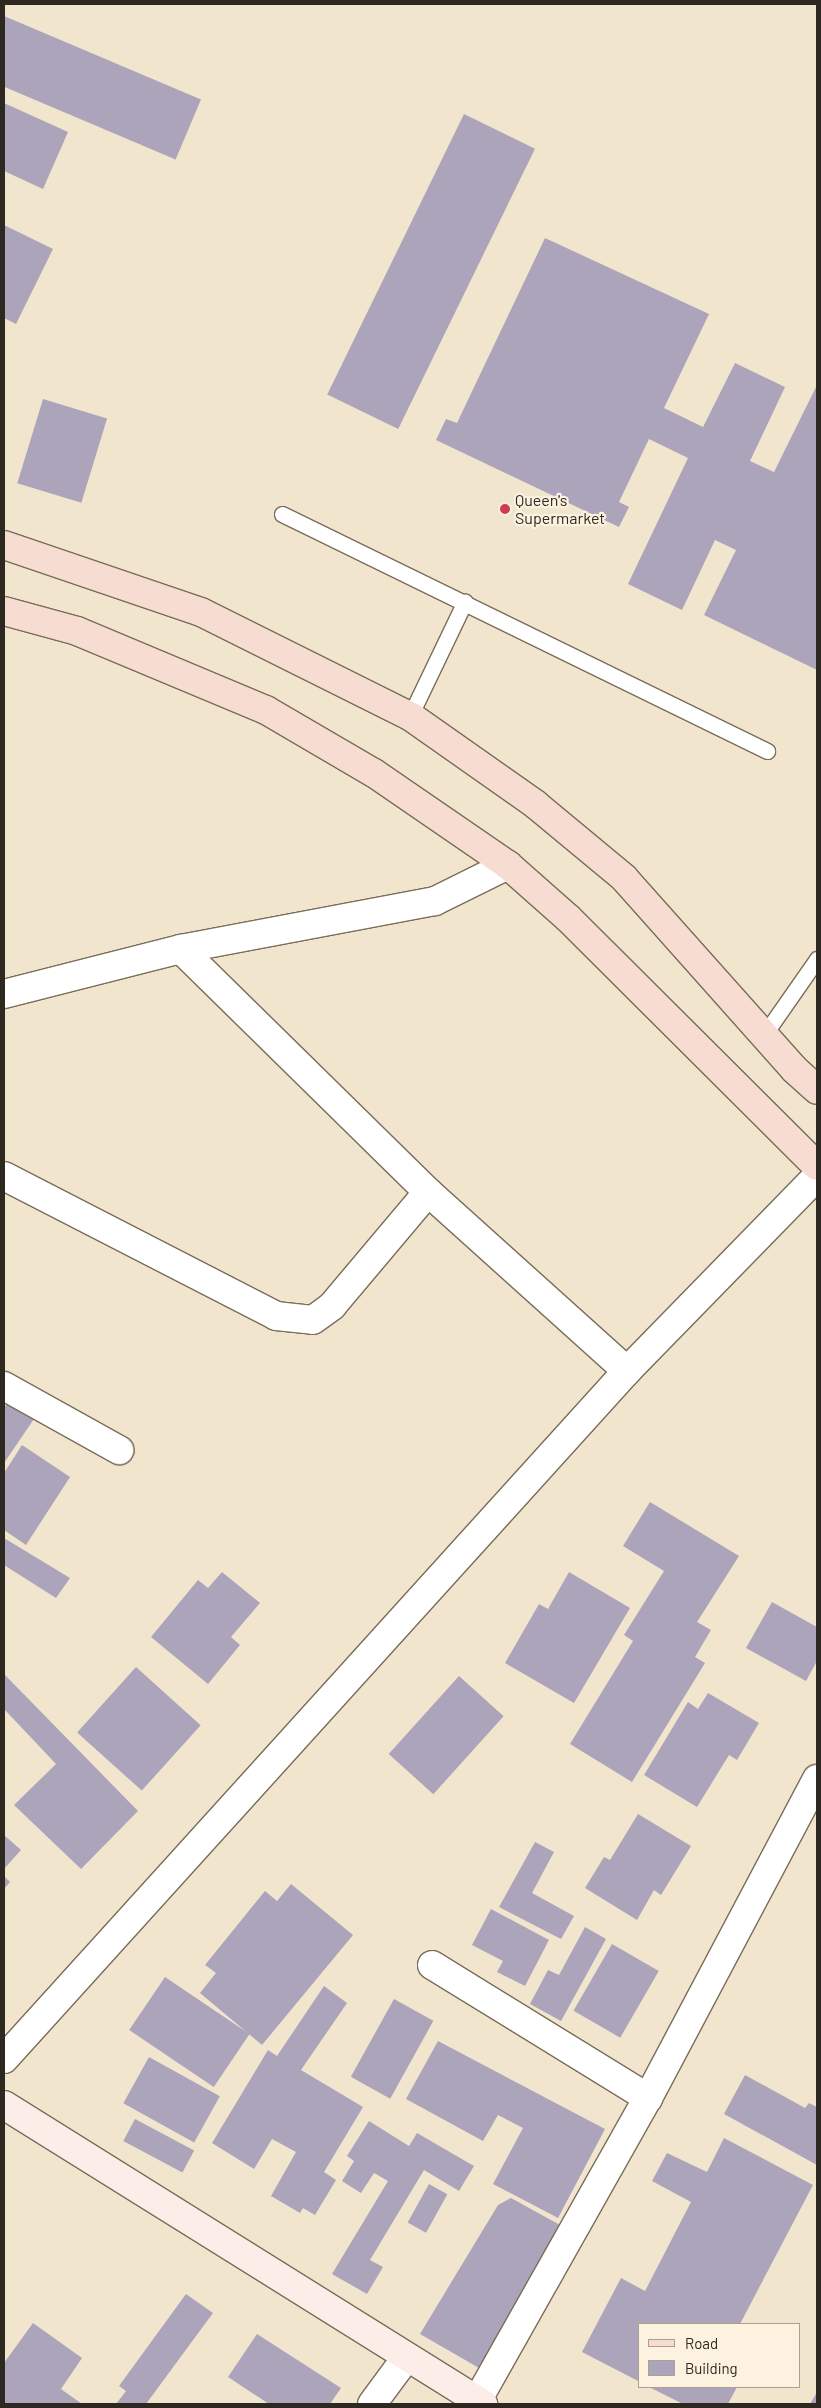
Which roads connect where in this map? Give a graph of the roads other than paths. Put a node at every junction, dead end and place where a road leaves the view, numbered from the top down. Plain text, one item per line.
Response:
1 (282, 514) dead end
2 (4, 545) edge
3 (465, 601) junction
4 (4, 611) edge
5 (410, 716) junction
6 (767, 751) dead end
7 (508, 865) junction
8 (181, 949) junction
9 (817, 959) edge
10 (4, 994) edge
11 (764, 1035) junction
12 (817, 1090) edge
13 (817, 1166) edge
14 (4, 1176) edge
15 (817, 1176) edge
16 (428, 1192) junction
17 (627, 1371) junction
18 (4, 1386) edge
19 (118, 1450) dead end
20 (817, 1779) edge
21 (432, 1965) dead end
22 (4, 2060) edge
23 (648, 2098) junction
24 (4, 2105) edge
25 (406, 2358) junction
26 (480, 2402) edge
27 (372, 2404) edge

1 - 3 lane
2 - 5 main road
3 - 5 lane
3 - 6 lane
4 - 7 main road
5 - 11 main road
7 - 8 street
7 - 13 main road
8 - 10 street
8 - 16 street
9 - 11 lane
11 - 12 main road
14 - 16 street
15 - 17 street
16 - 17 street
17 - 22 street
18 - 19 street
20 - 23 street
21 - 23 street
23 - 26 street
24 - 25 street
25 - 26 street
25 - 27 street

